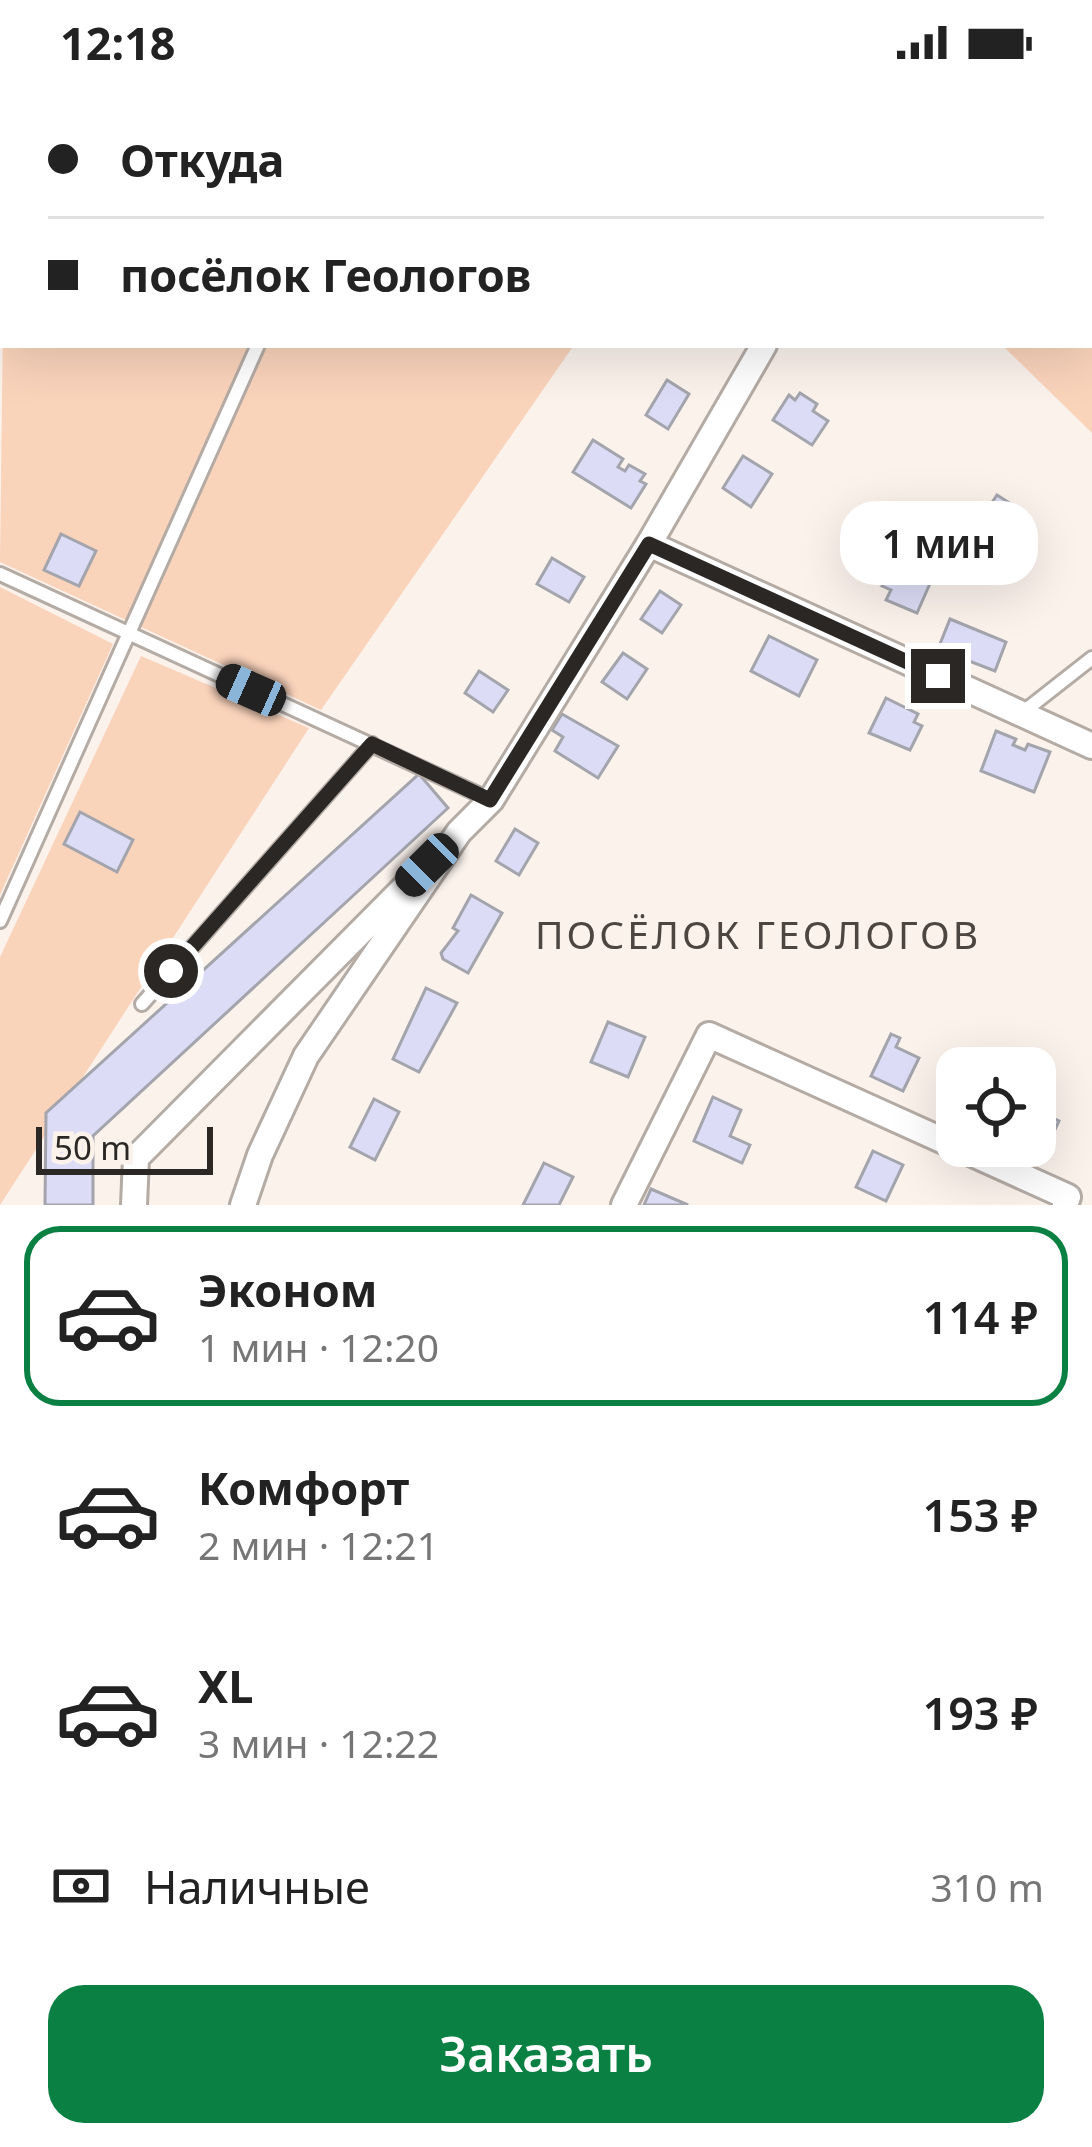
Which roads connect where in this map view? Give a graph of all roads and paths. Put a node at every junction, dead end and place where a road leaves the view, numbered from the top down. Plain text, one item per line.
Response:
1 (257, 348) edge
2 (762, 348) edge
3 (649, 544) junction
4 (0, 574) edge
5 (130, 637) junction
6 (1092, 658) edge
7 (1021, 714) junction
8 (372, 744) junction
9 (1092, 746) edge
10 (490, 800) junction
11 (459, 832) junction
12 (0, 921) edge
13 (142, 1004) dead end
14 (134, 1205) edge
15 (243, 1205) edge
16 (624, 1205) edge
17 (1065, 1205) edge

1 - 5 lane
2 - 3 street
3 - 7 street
3 - 10 street
4 - 5 lane
5 - 8 lane
5 - 12 lane
6 - 7 lane
7 - 9 street
8 - 10 lane
8 - 13 lane
10 - 11 street
11 - 14 street
11 - 15 street
16 - 17 street

